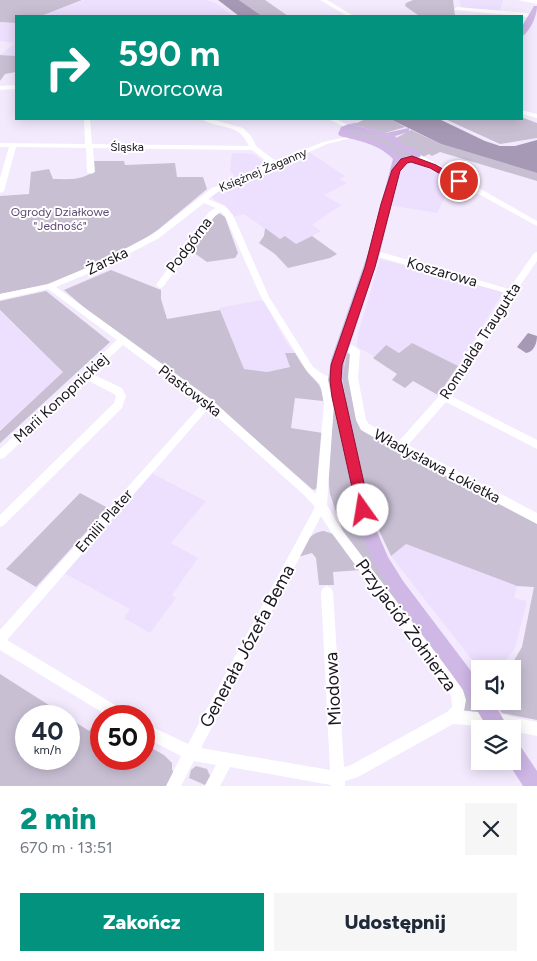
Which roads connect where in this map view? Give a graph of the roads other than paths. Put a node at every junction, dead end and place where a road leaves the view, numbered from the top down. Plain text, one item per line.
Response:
1 (323, 0) edge
2 (457, 0) edge
3 (521, 0) edge
4 (537, 2) edge
5 (457, 9) junction
6 (534, 14) edge
7 (349, 15) edge
8 (457, 15) edge
9 (523, 32) edge
10 (15, 87) edge
11 (0, 88) edge
12 (523, 114) edge
13 (537, 117) edge
14 (87, 120) edge
15 (215, 120) edge
16 (332, 120) edge
17 (347, 133) junction
18 (18, 144) junction
19 (0, 145) edge
20 (89, 145) junction
21 (253, 146) junction
22 (406, 161) junction
23 (275, 164) junction
24 (91, 172) dead end
25 (0, 191) edge
26 (202, 198) junction
27 (222, 208) junction
28 (537, 224) edge
29 (374, 253) junction
30 (537, 254) edge
31 (160, 285) dead end
32 (50, 286) junction
33 (511, 292) junction
34 (0, 297) edge
35 (122, 341) junction
36 (343, 346) junction
37 (85, 375) junction
38 (328, 379) junction
39 (445, 397) junction
40 (334, 398) junction
41 (208, 403) junction
42 (537, 445) edge
43 (400, 447) junction
44 (0, 455) edge
45 (321, 506) junction
46 (537, 519) edge
47 (0, 522) edge
48 (327, 592) dead end
49 (0, 639) edge
50 (0, 643) edge
51 (471, 686) edge
52 (102, 705) edge
53 (452, 718) junction
54 (471, 721) edge
55 (521, 727) edge
56 (537, 729) edge
57 (155, 735) edge
58 (191, 753) junction
59 (226, 760) junction
60 (521, 765) edge
61 (338, 781) edge
62 (173, 786) edge
63 (212, 786) edge
64 (535, 786) edge

1 - 7 street
2 - 5 street
3 - 4 street
5 - 6 street
5 - 8 street
6 - 9 main road
10 - 11 street
12 - 13 street
14 - 20 street
15 - 21 street
16 - 17 street
17 - 22 main road
17 - 22 main road
17 - 23 street, Księżnej Żaganny
18 - 19 street, Śląska
18 - 20 street, Śląska
18 - 25 street
20 - 21 street, Śląska
20 - 24 street
21 - 23 street
22 - 28 street
22 - 29 main road, Przyjaciół Żołnierza
23 - 26 street, Księżnej Żaganny
26 - 27 street
26 - 32 street, Żarska
27 - 31 street, Podgórna
27 - 38 street
29 - 33 street, Koszarowa
29 - 36 main road, Przyjaciół Żołnierza
30 - 33 street, Romualda Traugutta
32 - 34 street, Żarska
32 - 35 street, Piastowska
33 - 39 street, Romualda Traugutta
35 - 37 street, Marii Konopnickiej
35 - 41 street, Piastowska
36 - 38 main road, Przyjaciół Żołnierza
36 - 43 street, Władysława Łokietka
37 - 44 street, Marii Konopnickiej
37 - 47 street
38 - 40 main road, Przyjaciół Żołnierza
39 - 42 street
39 - 43 street, Romualda Traugutta
40 - 45 street, Przyjaciół Żołnierza
40 - 51 main road, Przyjaciół Żołnierza
41 - 45 street, Piastowska
41 - 49 street, Emilii Plater
43 - 46 street, Władysława Łokietka
45 - 53 street, Przyjaciół Żołnierza
45 - 58 street, Generała Józefa Bema
48 - 61 street, Miodowa
50 - 52 street
53 - 54 street
53 - 61 street
55 - 56 street
57 - 58 street
58 - 59 street
58 - 62 street, Generała Józefa Bema
59 - 61 street
59 - 63 street
60 - 64 main road

